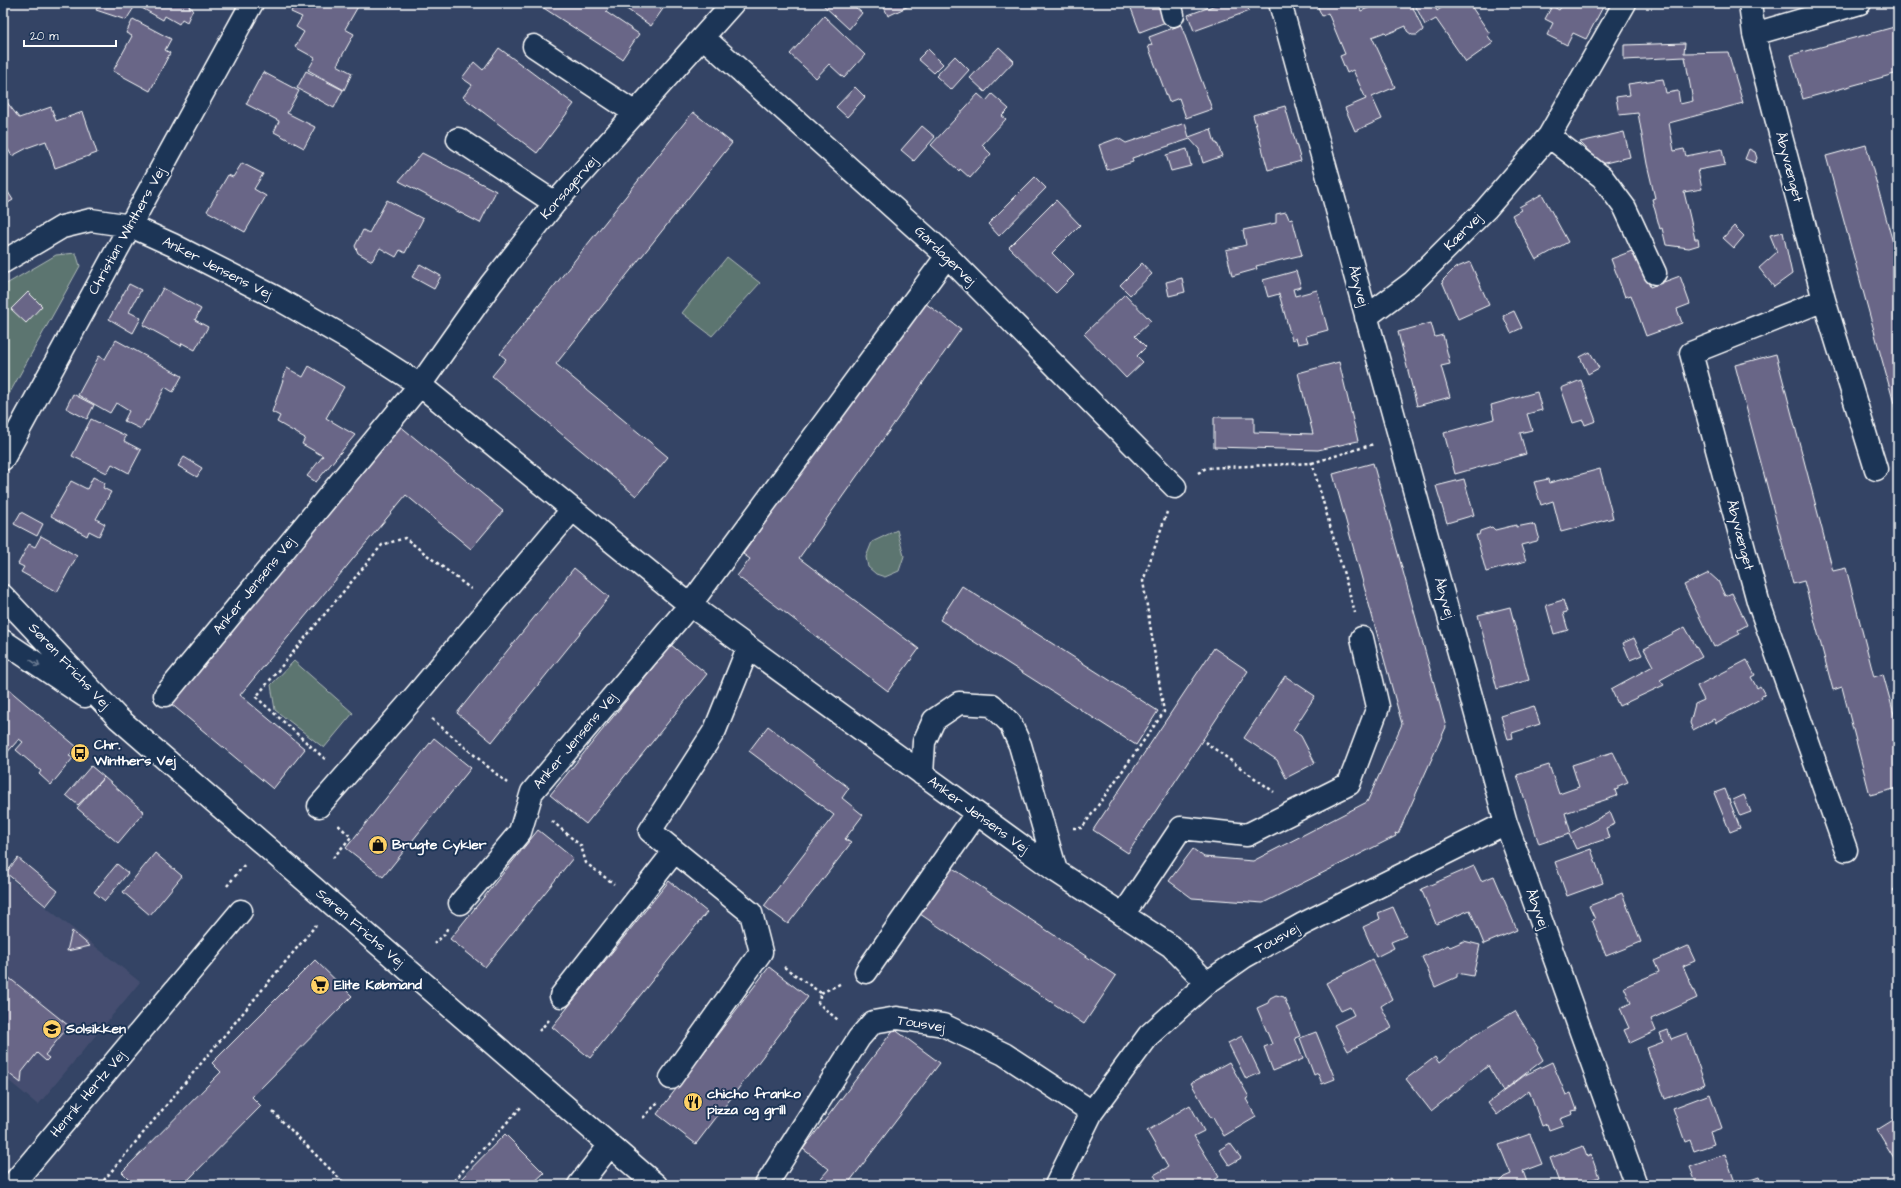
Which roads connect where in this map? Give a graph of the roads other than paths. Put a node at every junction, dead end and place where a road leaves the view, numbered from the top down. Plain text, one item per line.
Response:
1 (252, 3) edge
2 (733, 3) edge
3 (1280, 3) edge
4 (1625, 3) edge
5 (1750, 3) edge
6 (1860, 3) edge
7 (1754, 34) junction
8 (704, 37) junction
9 (534, 46) dead end
10 (635, 113) junction
11 (1549, 136) junction
12 (458, 139) dead end
13 (555, 203) junction
14 (131, 226) junction
15 (947, 256) junction
16 (3, 262) edge
17 (1655, 273) dead end
18 (1824, 300) junction
19 (1366, 317) junction
20 (420, 385) junction
21 (3, 459) edge
22 (1876, 469) dead end
23 (1175, 487) road end
24 (572, 510) junction
25 (3, 596) edge
26 (690, 605) junction
27 (1362, 638) road end
28 (3, 641) edge
29 (748, 648) junction
30 (165, 695) dead end
31 (118, 718) junction
32 (922, 774) junction
33 (319, 806) dead end
34 (976, 814) junction
35 (1506, 823) junction
36 (1846, 850) dead end
37 (674, 852) junction
38 (1056, 871) junction
39 (460, 903) dead end
40 (241, 911) road end
41 (1123, 915) junction
42 (866, 972) dead end
43 (1207, 983) junction
44 (561, 996) dead end
45 (672, 1078) dead end
46 (1092, 1112) junction
47 (610, 1145) junction
48 (12, 1185) edge
49 (579, 1185) edge
50 (656, 1185) edge
51 (766, 1185) edge
52 (1056, 1185) edge
53 (1636, 1185) edge

1 - 14 street, Christian Winthers Vej
2 - 8 street, Korsagervej
3 - 19 street, Åbyvej
4 - 11 street, Kærvej
5 - 7 street, Åbyvænget
6 - 7 street
7 - 18 street, Åbyvænget
8 - 10 street, Korsagervej
8 - 15 street, Gårdagervej
9 - 10 street
10 - 13 street, Korsagervej
11 - 17 street
11 - 19 street, Kærvej
12 - 13 street
13 - 20 street, Korsagervej
14 - 16 street, Anker Jensens Vej
14 - 20 street, Anker Jensens Vej
14 - 21 street, Christian Winthers Vej
15 - 23 street, Gårdagervej
15 - 26 street
18 - 22 street, Åbyvænget
18 - 36 street, Åbyvænget
19 - 35 street, Åbyvej
20 - 24 street, Anker Jensens Vej
20 - 30 street, Anker Jensens Vej
24 - 26 street, Anker Jensens Vej
24 - 33 street
25 - 31 street, Søren Frichs Vej
26 - 29 street, Anker Jensens Vej
26 - 39 street, Anker Jensens Vej
27 - 41 street
28 -> 31 street, Søren Frichs Vej
29 - 32 street, Anker Jensens Vej
29 - 37 street
31 - 47 street, Søren Frichs Vej
32 - 34 street, Anker Jensens Vej
32 - 38 street
34 - 38 street, Anker Jensens Vej
34 - 42 street
35 - 43 street, Tousvej
35 - 53 street, Åbyvej
37 - 44 street
37 - 45 street
38 - 41 street, Anker Jensens Vej
40 - 48 street, Henrik Hertz Vej
41 - 43 street, Anker Jensens Vej
43 - 46 street, Tousvej
46 - 51 street, Tousvej
46 - 52 street, Tousvej
47 - 49 street
47 - 50 street, Søren Frichs Vej

